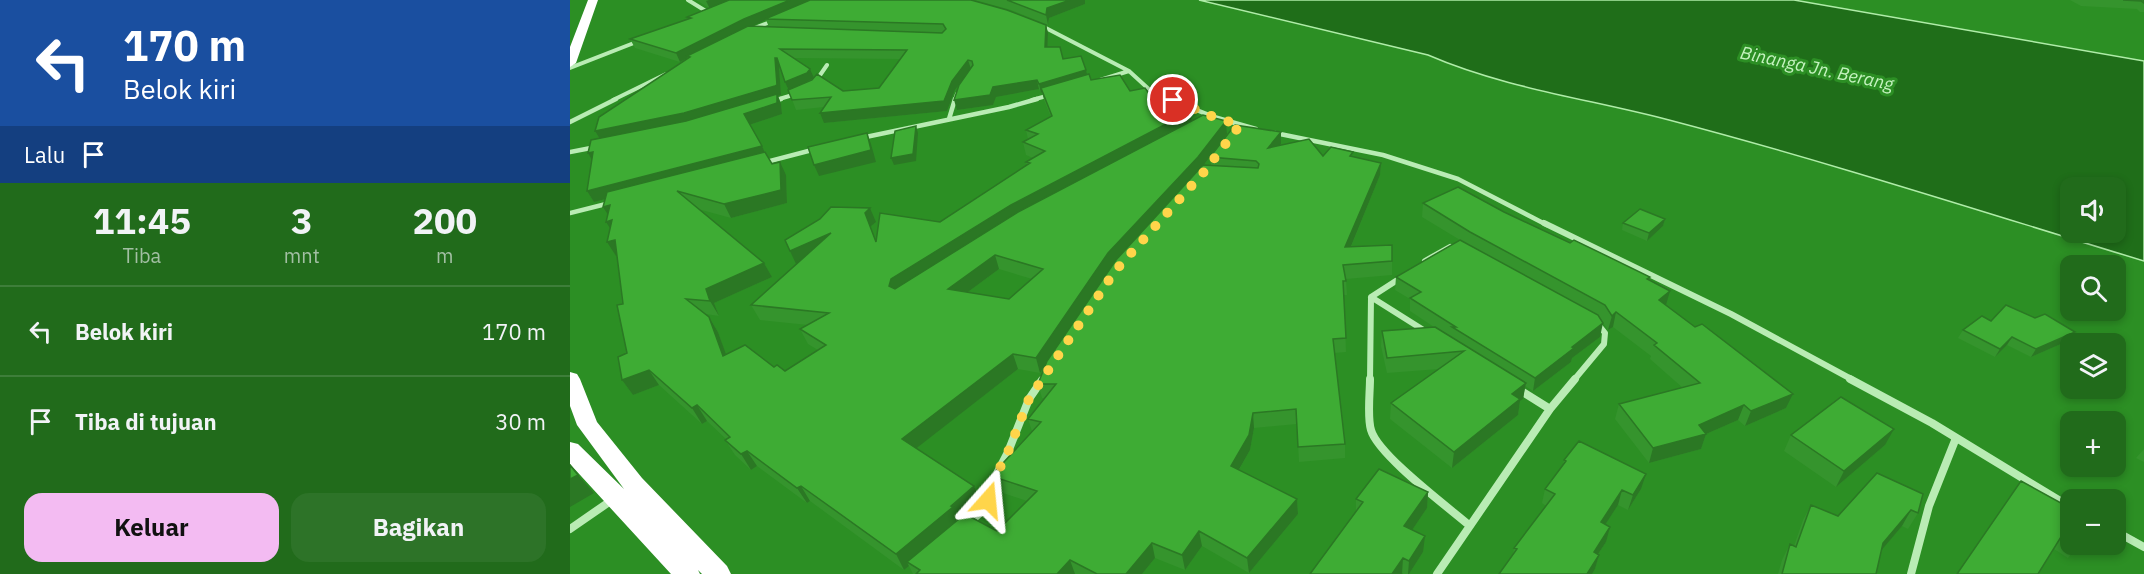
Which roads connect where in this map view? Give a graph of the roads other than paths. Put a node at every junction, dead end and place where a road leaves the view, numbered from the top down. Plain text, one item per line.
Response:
1 (584, 0) edge
2 (593, 0) edge
3 (688, 0) edge
4 (719, 10) edge
5 (710, 14) junction
6 (781, 17) edge
7 (700, 18) edge
8 (1035, 23) edge
9 (767, 31) edge
10 (570, 37) edge
11 (647, 38) edge
12 (570, 63) edge
13 (827, 65) dead end
14 (570, 68) edge
15 (673, 70) edge
16 (1129, 71) junction
17 (1095, 81) edge
18 (814, 85) edge
19 (806, 90) edge
20 (958, 92) edge
21 (1060, 92) edge
22 (766, 104) edge
23 (1214, 117) junction
24 (949, 119) junction
25 (570, 122) edge
26 (1205, 123) edge
27 (1240, 125) junction
28 (1261, 130) edge
29 (1271, 132) edge
30 (1234, 133) edge
31 (853, 140) edge
32 (602, 145) edge
33 (820, 148) edge
34 (570, 152) edge
35 (759, 164) edge
36 (612, 202) edge
37 (570, 213) edge
38 (1460, 247) edge
39 (1416, 267) edge
40 (1407, 273) edge
41 (1371, 297) junction
42 (1592, 321) edge
43 (1431, 335) edge
44 (1049, 370) edge
45 (570, 379) edge
46 (1510, 385) edge
47 (1550, 410) junction
48 (1956, 438) junction
49 (570, 450) edge
50 (617, 497) junction
51 (2060, 502) edge
52 (1470, 526) junction
53 (570, 529) edge
54 (960, 530) edge
55 (2126, 537) edge
56 (2144, 547) edge
57 (701, 571) edge
58 (1437, 574) edge
59 (1911, 574) edge

1 - 10 highway
2 - 12 highway
3 - 5 street
4 - 5 street
5 - 7 street
6 - 9 street
8 - 16 street
11 - 14 street
13 - 18 street
15 - 25 street
16 - 17 street
16 - 23 street
19 - 22 street
20 - 24 street
21 - 24 street
23 - 26 street
23 - 27 street
24 - 31 street
27 - 28 street
27 - 30 street
29 - 48 street
32 - 34 street
33 - 35 street
36 - 37 street
38 - 39 street
40 - 41 street
41 - 43 street
41 - 52 street
42 - 47 street
44 - 54 street
45 - 57 highway
46 - 47 street
47 - 52 street
48 - 51 street
48 - 59 street
49 - 50 highway
50 - 53 street
50 - 57 highway
52 - 58 street
55 - 56 street

